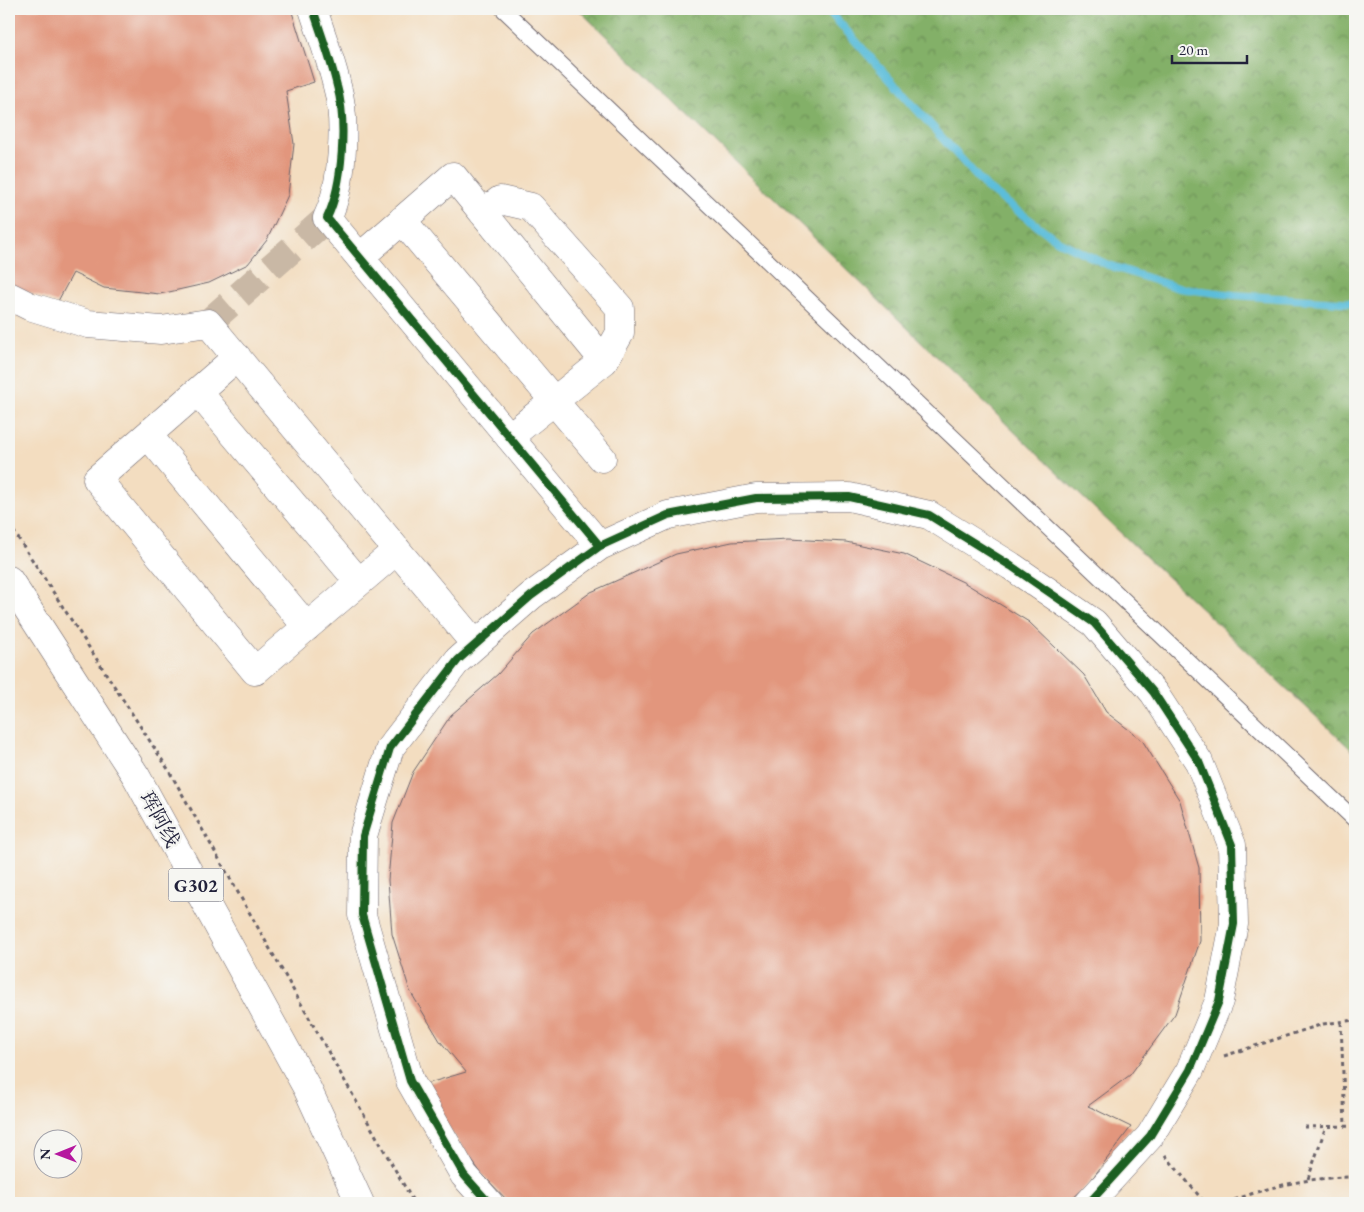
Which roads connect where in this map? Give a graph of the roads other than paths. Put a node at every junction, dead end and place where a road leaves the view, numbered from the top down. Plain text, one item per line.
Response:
1 (313, 9) edge
2 (503, 9) edge
3 (483, 213) junction
4 (402, 220) junction
5 (360, 257) junction
6 (9, 296) edge
7 (237, 357) junction
8 (604, 361) junction
9 (198, 392) junction
10 (556, 400) junction
11 (148, 435) junction
12 (509, 437) junction
13 (602, 458) dead end
14 (600, 546) junction
15 (397, 550) junction
16 (9, 580) edge
17 (360, 582) junction
18 (307, 627) junction
19 (475, 644) junction
20 (1355, 820) edge
21 (360, 1203) edge
22 (489, 1203) edge
23 (1089, 1203) edge

1 - 5 main road
2 - 20 lane
3 - 4 main road
3 - 8 main road
3 - 8 main road
4 - 5 main road
4 - 10 main road
5 - 12 main road
6 - 7 main road
7 - 9 main road
7 - 15 main road
8 - 10 main road
9 - 11 main road
9 - 17 main road
10 - 12 main road
10 - 13 main road
11 - 18 main road
11 - 18 main road
12 - 14 main road
14 - 19 main road
14 - 23 main road
15 - 17 main road
15 - 19 main road
16 - 21 main road, 珲阿线 / G302
17 - 18 main road
19 - 22 main road

